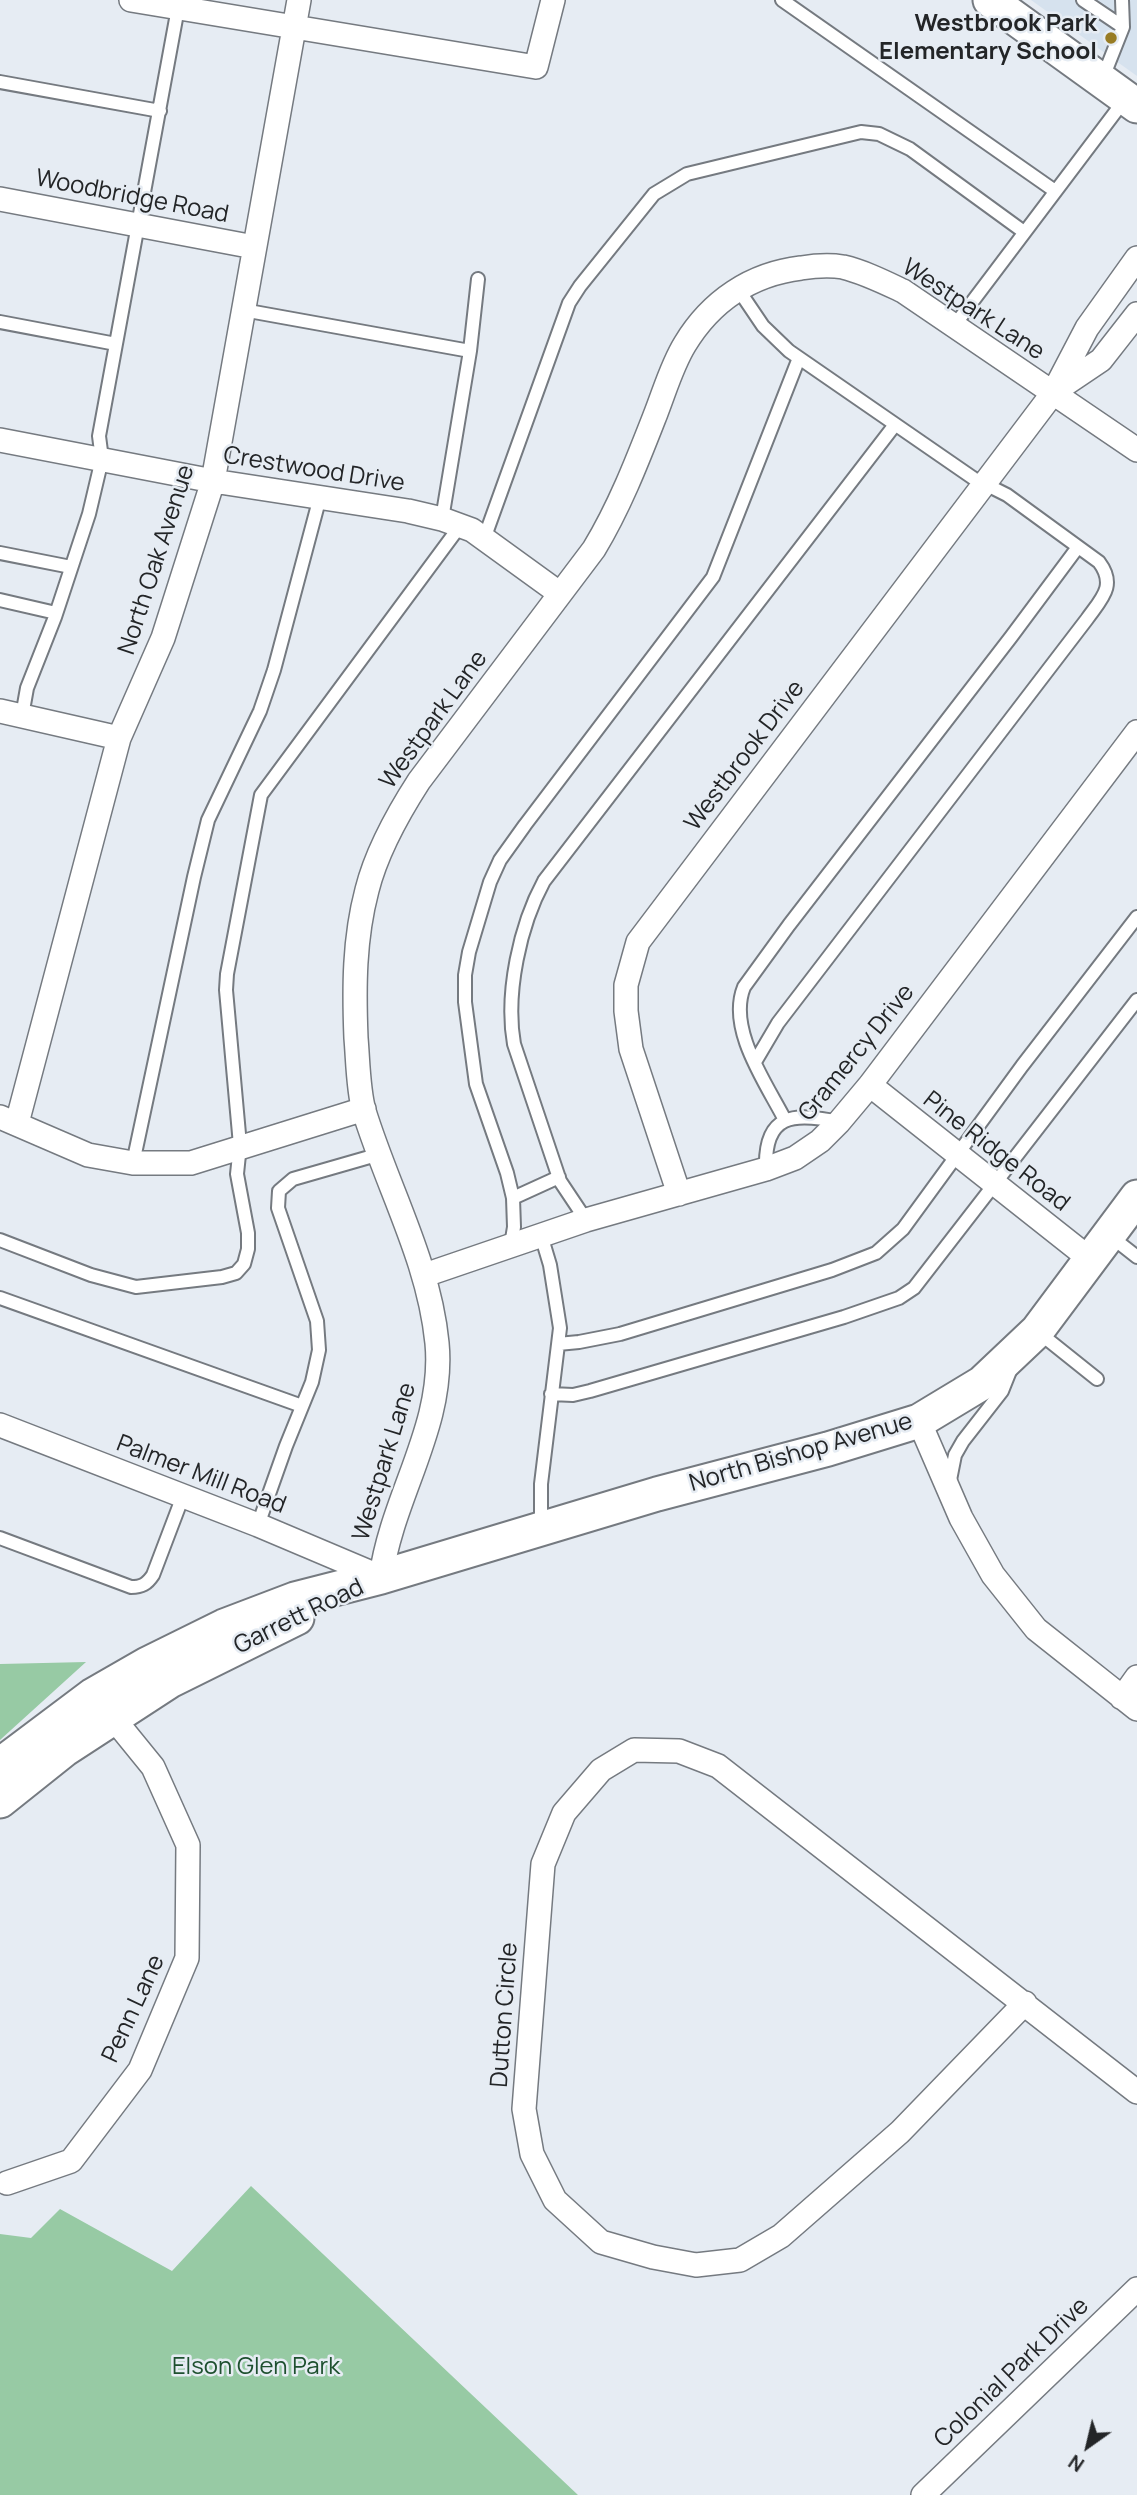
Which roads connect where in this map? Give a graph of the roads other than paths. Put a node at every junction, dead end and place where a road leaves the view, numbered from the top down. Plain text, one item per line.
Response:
1 (131, 0) edge
2 (299, 0) edge
3 (553, 0) edge
4 (782, 0) edge
5 (1083, 0) edge
6 (1122, 0) edge
7 (996, 2) edge
8 (178, 8) junction
9 (1122, 27) junction
10 (293, 28) junction
11 (0, 82) edge
12 (1122, 95) edge
13 (160, 111) junction
14 (1055, 191) junction
15 (0, 199) edge
16 (139, 225) junction
17 (1024, 232) junction
18 (254, 247) junction
19 (1137, 258) edge
20 (478, 279) dead end
21 (738, 289) junction
22 (243, 310) junction
23 (1137, 314) edge
24 (0, 322) edge
25 (954, 326) junction
26 (116, 344) junction
27 (470, 351) junction
28 (799, 358) junction
29 (1053, 393) junction
30 (894, 426) junction
31 (0, 440) edge
32 (1137, 450) edge
33 (102, 459) junction
34 (213, 481) junction
35 (985, 483) junction
36 (320, 497) junction
37 (451, 522) junction
38 (484, 539) junction
39 (1078, 547) junction
40 (0, 553) edge
41 (71, 567) junction
42 (559, 593) junction
43 (0, 600) edge
44 (56, 613) junction
45 (6, 716) edge
46 (1137, 732) edge
47 (119, 738) junction
48 (1137, 917) edge
49 (1137, 1000) edge
50 (755, 1062) junction
51 (870, 1085) junction
52 (364, 1109) junction
53 (8, 1120) edge
54 (785, 1120) junction
55 (839, 1122) junction
56 (240, 1148) junction
57 (380, 1154) junction
58 (957, 1154) junction
59 (133, 1163) junction
60 (766, 1169) junction
61 (559, 1177) junction
62 (994, 1183) junction
63 (679, 1194) junction
64 (1137, 1197) edge
65 (513, 1198) junction
66 (586, 1220) junction
67 (541, 1235) junction
68 (0, 1240) edge
69 (511, 1245) junction
70 (1099, 1247) junction
71 (1137, 1256) edge
72 (425, 1275) junction
73 (0, 1298) edge
74 (1029, 1338) junction
75 (558, 1344) junction
76 (1097, 1379) dead end
77 (551, 1394) junction
78 (302, 1406) junction
79 (919, 1421) junction
80 (0, 1426) edge
81 (948, 1489) junction
82 (183, 1496) junction
83 (258, 1525) junction
84 (541, 1529) junction
85 (0, 1538) edge
86 (381, 1577) junction
87 (1137, 1677) edge
88 (1130, 1704) edge
89 (104, 1706) junction
90 (0, 1765) edge
91 (0, 1801) edge
92 (1025, 2003) junction
93 (1137, 2092) edge
94 (7, 2183) dead end
95 (1137, 2289) edge
96 (923, 2495) edge

1 - 8 street
2 - 10 street, North Oak Avenue
3 - 10 street
4 - 14 lane
5 - 9 lane
6 - 9 lane
7 - 12 main road
8 - 10 street
8 - 13 lane
9 - 12 lane
10 - 18 street, North Oak Avenue
11 - 13 lane
12 - 14 lane
13 - 16 lane
14 - 17 lane
15 - 16 street, Woodbridge Road
16 - 18 street, Woodbridge Road
16 - 26 lane
17 - 25 lane
17 - 38 lane
18 - 22 street, North Oak Avenue
19 - 29 street, Westbrook Drive
20 - 27 lane
21 - 25 street, Westpark Lane
21 - 28 lane
21 - 42 street, Westpark Lane
22 - 27 lane
22 - 34 street, North Oak Avenue
23 - 29 street, Westbrook Drive
24 - 26 lane
25 - 29 street, Westpark Lane
26 - 33 lane
27 - 37 lane
28 - 30 lane
28 - 65 lane
29 - 32 street
29 - 35 street, Westbrook Drive
30 - 35 lane
30 - 61 lane
31 - 33 street, Crestwood Drive
33 - 34 street, Crestwood Drive
33 - 41 lane
34 - 36 street, Crestwood Drive
34 - 47 street, North Oak Avenue
35 - 39 lane
35 - 63 street, Westbrook Drive
36 - 37 street, Crestwood Drive
36 - 59 lane
37 - 38 street, Crestwood Drive
37 - 56 lane
38 - 42 street, Crestwood Drive
39 - 50 lane
39 - 50 lane
40 - 41 lane
41 - 44 lane
42 - 52 street, Westpark Lane
43 - 44 lane
44 - 45 lane
45 - 47 street
46 - 51 street, Gramercy Drive
47 - 53 street, North Oak Avenue
48 - 58 lane
49 - 62 lane
50 - 54 lane
51 - 55 street, Gramercy Drive
51 - 58 street, Pine Ridge Road
52 - 56 street
52 - 57 street, Westpark Lane
53 - 59 street
54 - 55 lane
54 - 60 lane
55 - 60 street, Gramercy Drive
56 - 59 street
56 - 68 lane
57 - 72 street, Westpark Lane
57 - 78 lane
58 - 62 street, Pine Ridge Road
58 - 75 lane
60 - 63 street, Gramercy Drive
61 - 65 lane
61 - 66 lane
62 - 70 street, Pine Ridge Road
62 - 77 lane
63 - 66 street, Gramercy Drive
64 - 70 main road, North Bishop Avenue
65 - 69 lane
66 - 67 street, Gramercy Drive
67 - 69 street, Gramercy Drive
67 - 75 lane
69 - 72 street, Gramercy Drive
70 - 71 lane
70 - 74 main road, North Bishop Avenue
72 - 86 street, Westpark Lane
73 - 78 lane
74 - 76 lane
74 - 79 main road, North Bishop Avenue
74 - 81 lane
75 - 77 lane
77 - 84 lane
78 - 83 lane
79 - 81 street
79 - 84 main road, North Bishop Avenue
80 - 82 street, Palmer Mill Road
81 - 88 street
82 - 83 street, Palmer Mill Road
82 - 85 lane
83 - 86 street, Palmer Mill Road
84 - 86 main road, North Bishop Avenue
86 - 89 main road, Garrett Road
87 - 88 street
89 - 90 main road, Garrett Road
89 - 91 main road, Garrett Road
89 - 94 street, Penn Lane
92 - 92 street, Dutton Circle
92 - 93 street, Dutton Circle
95 - 96 street, Colonial Park Drive

